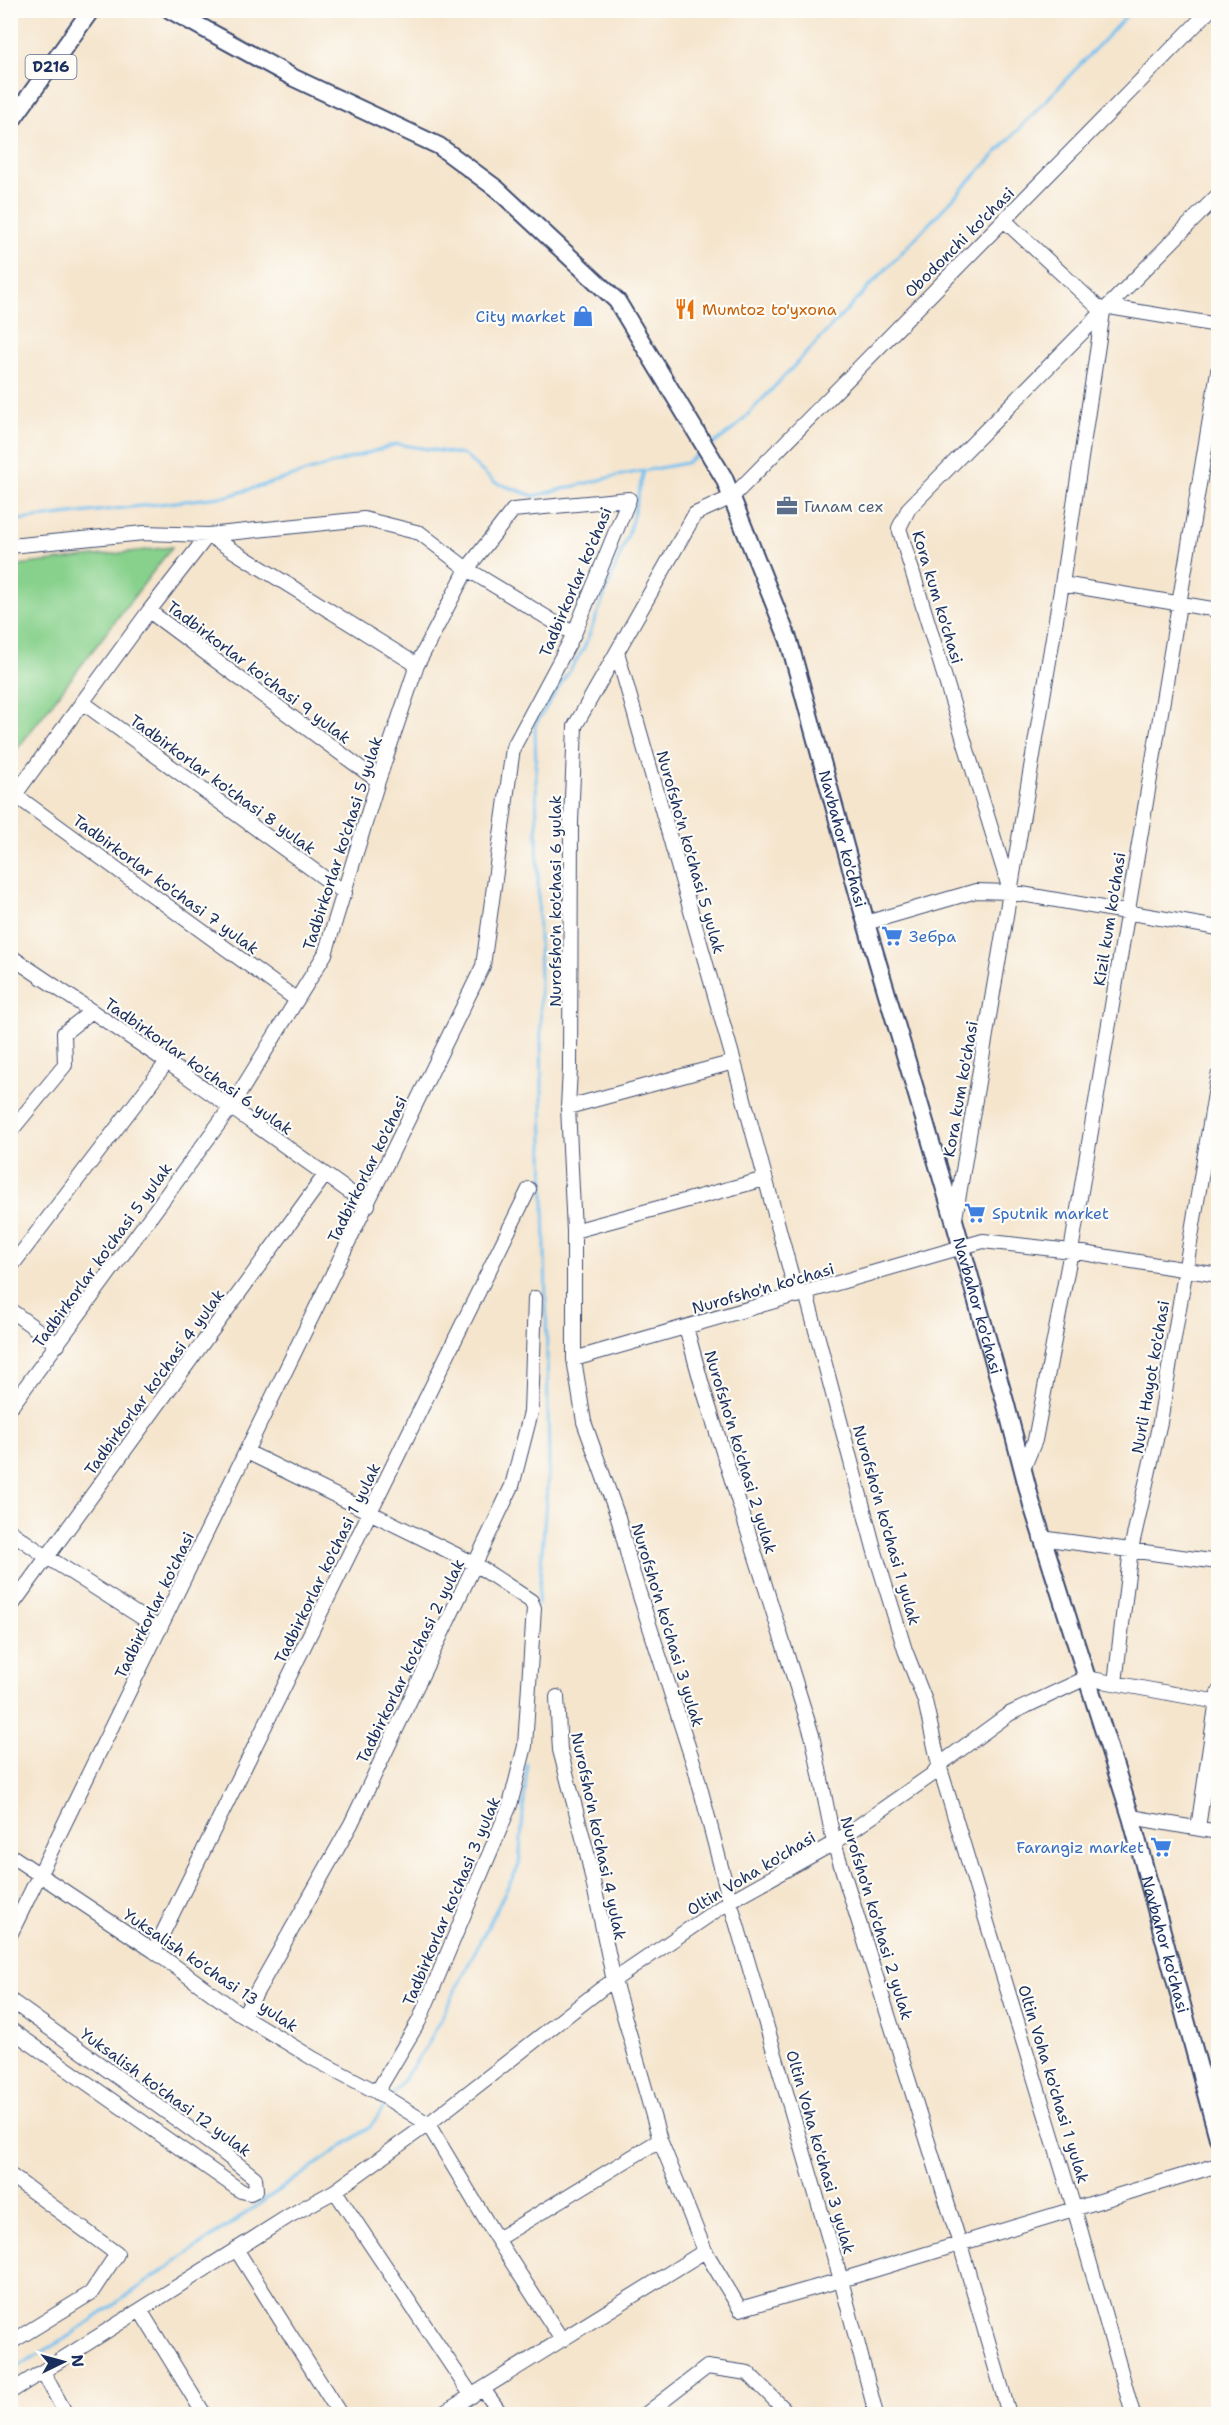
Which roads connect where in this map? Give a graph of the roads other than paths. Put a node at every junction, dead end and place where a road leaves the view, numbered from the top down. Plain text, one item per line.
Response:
1 (92, 10) edge
2 (170, 10) edge
3 (1210, 10) edge
4 (12, 118) edge
5 (1218, 195) edge
6 (1004, 220) junction
7 (1106, 310) junction
8 (1218, 325) edge
9 (1218, 371) edge
10 (732, 497) junction
11 (513, 510) joint
12 (208, 535) junction
13 (10, 546) edge
14 (467, 569) junction
15 (1062, 584) junction
16 (1178, 603) junction
17 (1218, 609) edge
18 (149, 611) junction
19 (574, 634) junction
20 (617, 651) junction
21 (417, 665) junction
22 (82, 702) junction
23 (378, 781) junction
24 (13, 798) edge
25 (1010, 892) junction
26 (345, 893) junction
27 (1127, 912) junction
28 (866, 923) junction
29 (1218, 928) edge
30 (13, 963) edge
31 (297, 1000) junction
32 (92, 1011) junction
33 (166, 1062) junction
34 (734, 1062) junction
35 (1218, 1076) edge
36 (231, 1107) junction
37 (568, 1107) junction
38 (10, 1132) edge
39 (325, 1175) junction
40 (765, 1179) junction
41 (529, 1189) dead end
42 (368, 1204) junction
43 (954, 1220) junction
44 (574, 1231) junction
45 (962, 1248) junction
46 (1071, 1251) junction
47 (10, 1269) edge
48 (1186, 1270) junction
49 (1218, 1275) edge
50 (802, 1295) junction
51 (535, 1298) dead end
52 (10, 1310) edge
53 (686, 1327) junction
54 (58, 1345) junction
55 (574, 1359) junction
56 (10, 1408) edge
57 (247, 1452) junction
58 (1023, 1469) junction
59 (371, 1512) junction
60 (10, 1531) edge
61 (1041, 1538) junction
62 (1131, 1549) junction
63 (47, 1557) junction
64 (1218, 1562) edge
65 (476, 1564) junction
66 (10, 1608) edge
67 (160, 1629) junction
68 (1086, 1678) junction
69 (1115, 1683) junction
70 (557, 1697) dead end
71 (1218, 1699) edge
72 (939, 1765) junction
73 (1131, 1817) junction
74 (1198, 1828) junction
75 (1218, 1832) edge
76 (834, 1843) junction
77 (10, 1855) edge
78 (40, 1876) junction
79 (730, 1900) junction
80 (10, 1935) edge
81 (154, 1951) junction
82 (614, 1981) junction
83 (10, 2000) edge
84 (243, 2016) junction
85 (34, 2017) junction
86 (16, 2033) edge
87 (387, 2098) junction
88 (428, 2124) junction
89 (1218, 2138) edge
90 (660, 2140) junction
91 (1218, 2165) edge
92 (11, 2177) edge
93 (335, 2191) junction
94 (1074, 2208) junction
95 (497, 2239) junction
96 (960, 2244) junction
97 (236, 2249) junction
98 (705, 2251) junction
99 (841, 2280) junction
100 (140, 2310) junction
101 (562, 2340) junction
102 (10, 2343) edge
103 (43, 2372) junction
104 (10, 2392) edge
105 (477, 2392) junction
106 (66, 2415) edge
107 (204, 2415) edge
108 (340, 2415) edge
109 (442, 2415) edge
110 (501, 2415) edge
111 (646, 2415) edge
112 (789, 2415) edge
113 (876, 2415) edge
114 (1009, 2415) edge
115 (1133, 2415) edge

1 - 4 main road, D216
2 - 10 main road, Navbahor ko'chasi
3 - 6 street, Obodonchi ko'chasi
5 - 7 street, Kora kum ko'chasi
6 - 7 street
6 - 10 street, Obodonchi ko'chasi
7 - 8 street
7 - 15 street, Kora kum ko'chasi
7 - 25 street, Kora kum ko'chasi
9 - 16 street, Kizil kum ko'chasi
10 - 20 street, Nurofsho'n ko'chasi 6 yulak
10 - 28 main road, Navbahor ko'chasi
11 - 14 street, Tadbirkorlar ko'chasi 5 yulak
11 - 19 street, Tadbirkorlar ko'chasi
12 - 13 street
12 - 14 street
12 - 18 street
12 - 21 street
14 - 19 street
14 - 21 street, Tadbirkorlar ko'chasi 5 yulak
15 - 16 street
15 - 25 street, Kora kum ko'chasi
16 - 17 street
16 - 27 street, Kizil kum ko'chasi
18 - 22 street
18 - 23 street, Tadbirkorlar ko'chasi 9 yulak
19 - 42 street, Tadbirkorlar ko'chasi
20 - 34 street, Nurofsho'n ko'chasi 5 yulak
20 - 37 street, Nurofsho'n ko'chasi 6 yulak
21 - 23 street, Tadbirkorlar ko'chasi 5 yulak
22 - 24 street
22 - 26 street, Tadbirkorlar ko'chasi 8 yulak
23 - 26 street, Tadbirkorlar ko'chasi 5 yulak
24 - 31 street, Tadbirkorlar ko'chasi 7 yulak
25 - 27 street
25 - 28 street
25 - 43 street, Kora kum ko'chasi
26 - 31 street, Tadbirkorlar ko'chasi 5 yulak
27 - 29 street
27 - 46 street, Kizil kum ko'chasi
28 - 43 main road, Navbahor ko'chasi
30 - 32 street, Tadbirkorlar ko'chasi 6 yulak
31 - 36 street, Tadbirkorlar ko'chasi 5 yulak
32 - 33 street, Tadbirkorlar ko'chasi 6 yulak
32 - 38 street
33 - 36 street, Tadbirkorlar ko'chasi 6 yulak
33 - 47 street
34 - 37 street
34 - 40 street, Nurofsho'n ko'chasi 5 yulak
35 - 48 street, Nurli Hayot ko'chasi
36 - 39 street, Tadbirkorlar ko'chasi 6 yulak
36 - 54 street, Tadbirkorlar ko'chasi 5 yulak
37 - 44 street, Nurofsho'n ko'chasi 6 yulak
39 - 42 street, Tadbirkorlar ko'chasi 6 yulak
39 - 63 street, Tadbirkorlar ko'chasi 4 yulak
40 - 44 street
40 - 50 street, Nurofsho'n ko'chasi 5 yulak
41 - 59 street, Tadbirkorlar ko'chasi 1 yulak
42 - 57 street, Tadbirkorlar ko'chasi
43 - 45 main road, Navbahor ko'chasi
44 - 55 street, Nurofsho'n ko'chasi 6 yulak
45 - 46 street, Nurofsho'n ko'chasi
45 - 50 street, Nurofsho'n ko'chasi
45 - 58 main road, Navbahor ko'chasi
46 - 48 street, Nurofsho'n ko'chasi
46 - 58 street, Kizil kum ko'chasi
48 - 49 street, Nurofsho'n ko'chasi
48 - 62 street, Nurli Hayot ko'chasi
50 - 53 street, Nurofsho'n ko'chasi
50 - 72 street, Nurofsho'n ko'chasi 1 yulak
51 - 65 street, Tadbirkorlar ko'chasi 2 yulak
52 - 54 street
53 - 55 street, Nurofsho'n ko'chasi
53 - 76 street, Nurofsho'n ko'chasi 2 yulak
54 - 56 street, Tadbirkorlar ko'chasi 5 yulak
55 - 79 street, Nurofsho'n ko'chasi 3 yulak
57 - 59 street
57 - 67 street, Tadbirkorlar ko'chasi
58 - 61 main road, Navbahor ko'chasi
59 - 65 street
59 - 81 street, Tadbirkorlar ko'chasi 1 yulak
60 - 63 street
61 - 62 street
61 - 68 main road, Navbahor ko'chasi
62 - 64 street
62 - 69 street, Nurli Hayot ko'chasi
63 - 66 street, Tadbirkorlar ko'chasi 4 yulak
63 - 67 street
65 - 84 street, Tadbirkorlar ko'chasi 2 yulak
65 - 87 street, Tadbirkorlar ko'chasi 3 yulak
67 - 78 street, Tadbirkorlar ko'chasi
68 - 69 street
68 - 72 street, Oltin Voha ko'chasi
68 - 73 main road, Navbahor ko'chasi
69 - 71 street
70 - 82 street, Nurofsho'n ko'chasi 4 yulak
71 - 74 street
72 - 76 street, Oltin Voha ko'chasi
72 - 94 street, Oltin Voha ko'chasi 1 yulak
73 - 74 street
73 - 89 main road, Navbahor ko'chasi
74 - 75 street
76 - 79 street, Oltin Voha ko'chasi
76 - 96 street, Nurofsho'n ko'chasi 2 yulak
77 - 78 street, Yuksalish ko'chasi 13 yulak
78 - 80 street, Tadbirkorlar ko'chasi
78 - 81 street, Yuksalish ko'chasi 13 yulak
79 - 82 street, Oltin Voha ko'chasi
79 - 99 street, Oltin Voha ko'chasi 3 yulak
81 - 84 street, Yuksalish ko'chasi 13 yulak
82 - 88 street, Oltin Voha ko'chasi
82 - 90 street, Nurofsho'n ko'chasi 4 yulak
83 - 85 street, Yuksalish ko'chasi 12 yulak
84 - 87 street, Yuksalish ko'chasi 13 yulak
85 - 86 street
85 - 86 street, Yuksalish ko'chasi 12 yulak
87 - 88 street, Yuksalish ko'chasi 13 yulak
88 - 93 street, Oltin Voha ko'chasi
88 - 95 street
90 - 95 street
90 - 98 street, Nurofsho'n ko'chasi 4 yulak
91 - 94 street
92 - 102 street
93 - 97 street, Oltin Voha ko'chasi
93 - 105 street
94 - 96 street
94 - 115 street, Oltin Voha ko'chasi 1 yulak
95 - 101 street
96 - 99 street
96 - 114 street, Nurofsho'n ko'chasi 2 yulak
97 - 100 street, Oltin Voha ko'chasi
97 - 108 street
98 - 99 street, Nurofsho'n ko'chasi 4 yulak
98 - 101 street
99 - 113 street, Oltin Voha ko'chasi 3 yulak
100 - 103 street, Oltin Voha ko'chasi
100 - 107 street
101 - 105 street
103 - 104 street, Oltin Voha ko'chasi
103 - 106 street
105 - 109 street
105 - 110 street
111 - 112 street

